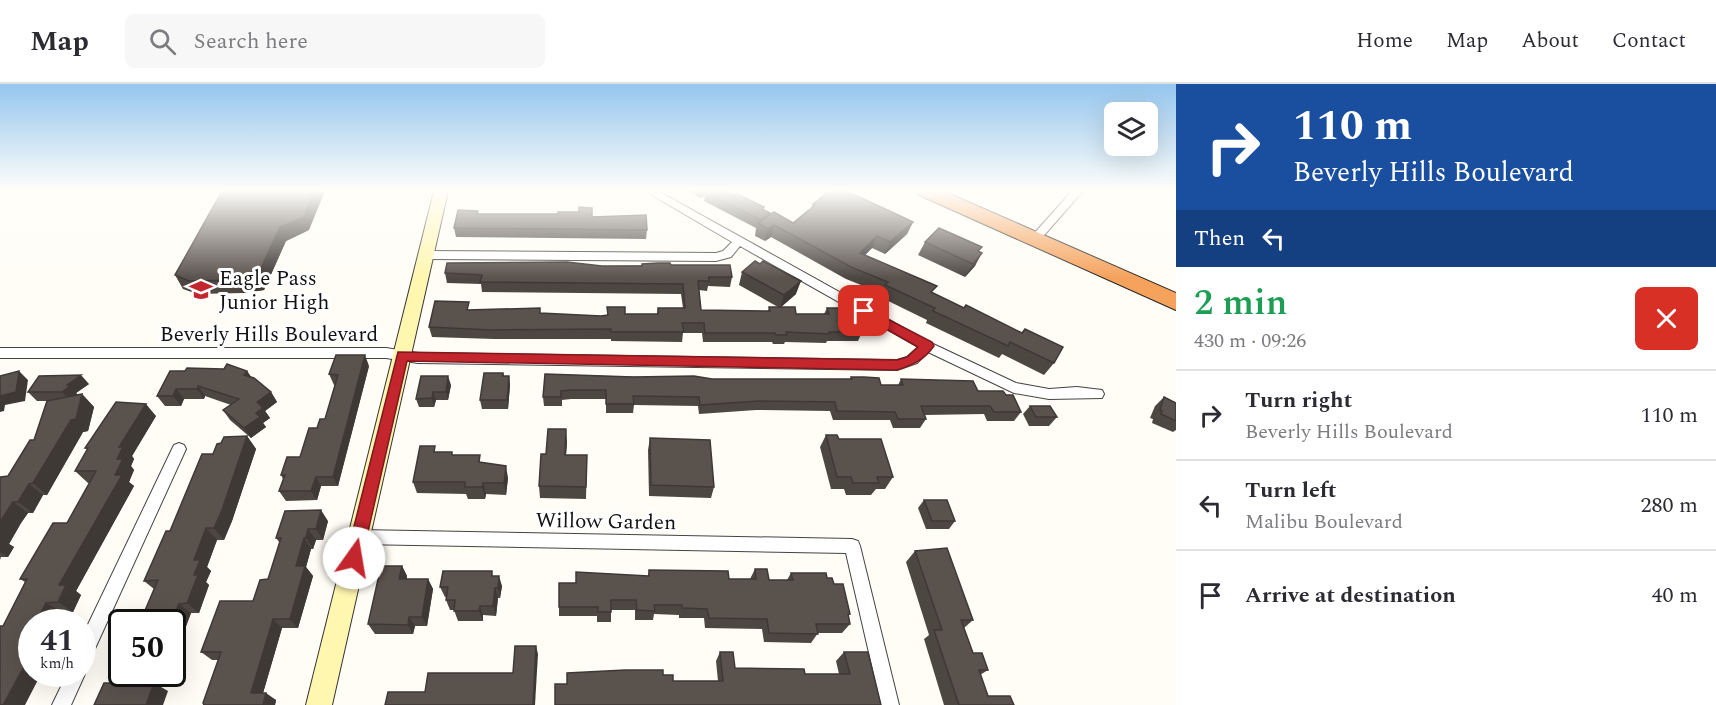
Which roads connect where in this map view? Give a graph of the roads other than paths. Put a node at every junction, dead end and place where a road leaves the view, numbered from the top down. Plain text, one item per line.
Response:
1 (434, 220) edge
2 (702, 220) edge
3 (992, 220) edge
4 (1052, 220) edge
5 (1035, 239) junction
6 (739, 241) junction
7 (426, 255) junction
8 (1176, 302) edge
9 (927, 346) junction
10 (0, 353) edge
11 (402, 355) junction
12 (1097, 394) dead end
13 (179, 449) dead end
14 (359, 537) junction
15 (96, 628) edge
16 (70, 687) edge
17 (61, 705) edge
18 (319, 705) edge
19 (890, 705) edge

1 - 7 main road
2 - 6 street
3 - 5 highway
4 - 5 street
5 - 8 highway
6 - 7 street
6 - 9 street
7 - 11 main road
9 - 11 street, Beverly Hills Boulevard
9 - 12 street
10 - 11 street, Beverly Hills Boulevard
11 - 14 main road
13 - 15 street
14 - 18 main road
14 - 19 street, Willow Garden
16 - 17 street

